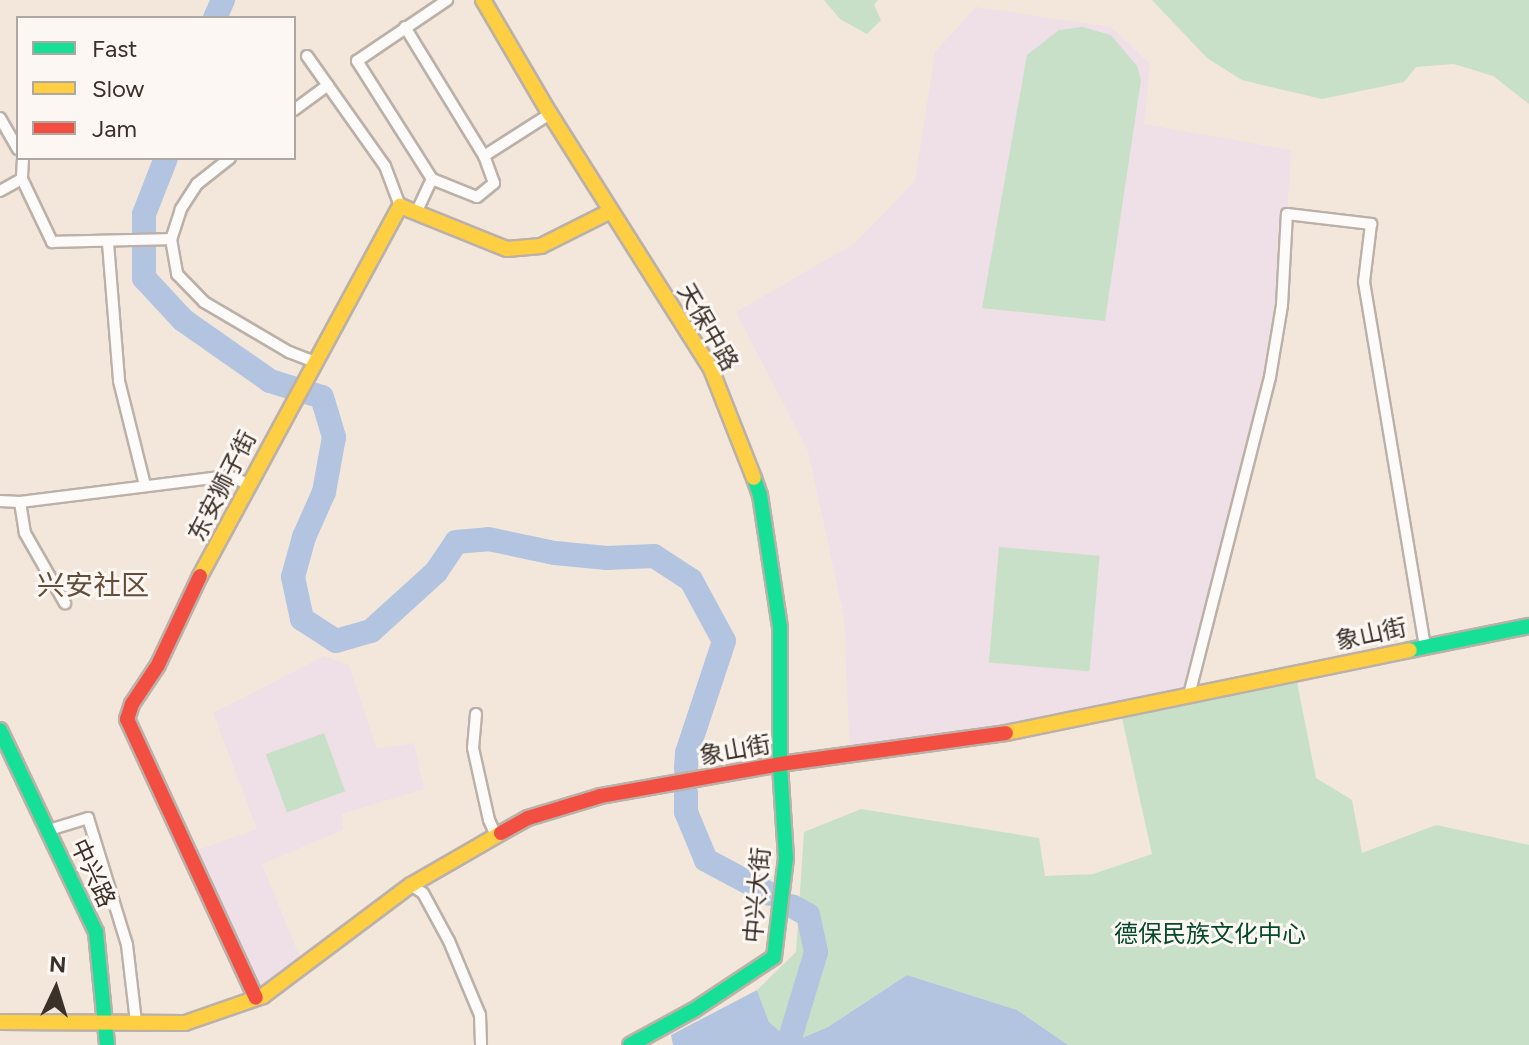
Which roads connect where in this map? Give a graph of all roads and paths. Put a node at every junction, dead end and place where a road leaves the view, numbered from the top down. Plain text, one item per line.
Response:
1 (447, 0) edge
2 (483, 0) edge
3 (405, 27) junction
4 (307, 56) dead end
5 (328, 85) junction
6 (296, 109) edge
7 (550, 114) junction
8 (0, 118) edge
9 (16, 146) edge
10 (484, 156) junction
11 (23, 160) edge
12 (227, 160) edge
13 (22, 179) junction
14 (432, 179) junction
15 (0, 191) edge
16 (400, 206) junction
17 (611, 211) junction
18 (416, 213) junction
19 (171, 239) junction
20 (108, 243) junction
21 (312, 361) junction
22 (249, 484) junction
23 (145, 485) junction
24 (0, 501) edge
25 (20, 502) junction
26 (65, 603) dead end
27 (1529, 626) edge
28 (1425, 645) junction
29 (1189, 695) junction
30 (476, 714) dead end
31 (0, 730) edge
32 (780, 764) junction
33 (49, 830) junction
34 (496, 836) junction
35 (411, 885) junction
36 (256, 998) junction
37 (0, 1022) edge
38 (107, 1022) junction
39 (136, 1022) junction
40 (646, 1041) edge
41 (107, 1045) edge
42 (481, 1045) edge
43 (630, 1045) edge

1 - 3 street
2 - 7 main road, 天保中路
3 - 10 street
3 - 14 street
4 - 5 street
5 - 6 street
5 - 16 street
7 - 10 street
7 - 17 main road, 天保中路
8 - 9 street
10 - 14 street
11 - 13 street
12 - 19 street
13 - 15 street
13 - 20 street
14 - 18 street
16 - 18 main road
16 - 21 main road, 东安狮子街
17 - 18 main road
17 - 32 main road, 天保中路
19 - 20 street
19 - 21 street
20 - 23 street
21 - 22 main road, 东安狮子街
22 - 23 street
22 - 36 main road, 东安狮子街
23 - 25 street
24 - 25 street
25 - 26 street
27 - 28 main road, 象山街
28 - 29 main road, 象山街
28 - 29 street
29 - 32 main road, 象山街
30 - 34 street
31 - 33 main road, 中兴路
32 - 34 main road, 象山街
32 - 40 main road, 中兴大街
33 - 38 main road, 中兴路
33 - 39 street
34 - 35 main road, 象山街
35 - 36 main road, 象山街
35 - 42 street
36 - 39 main road, 象山街
37 - 38 main road, 象山街
38 - 39 main road, 象山街
38 - 41 main road, 中兴路
40 - 43 main road, 中兴大街

